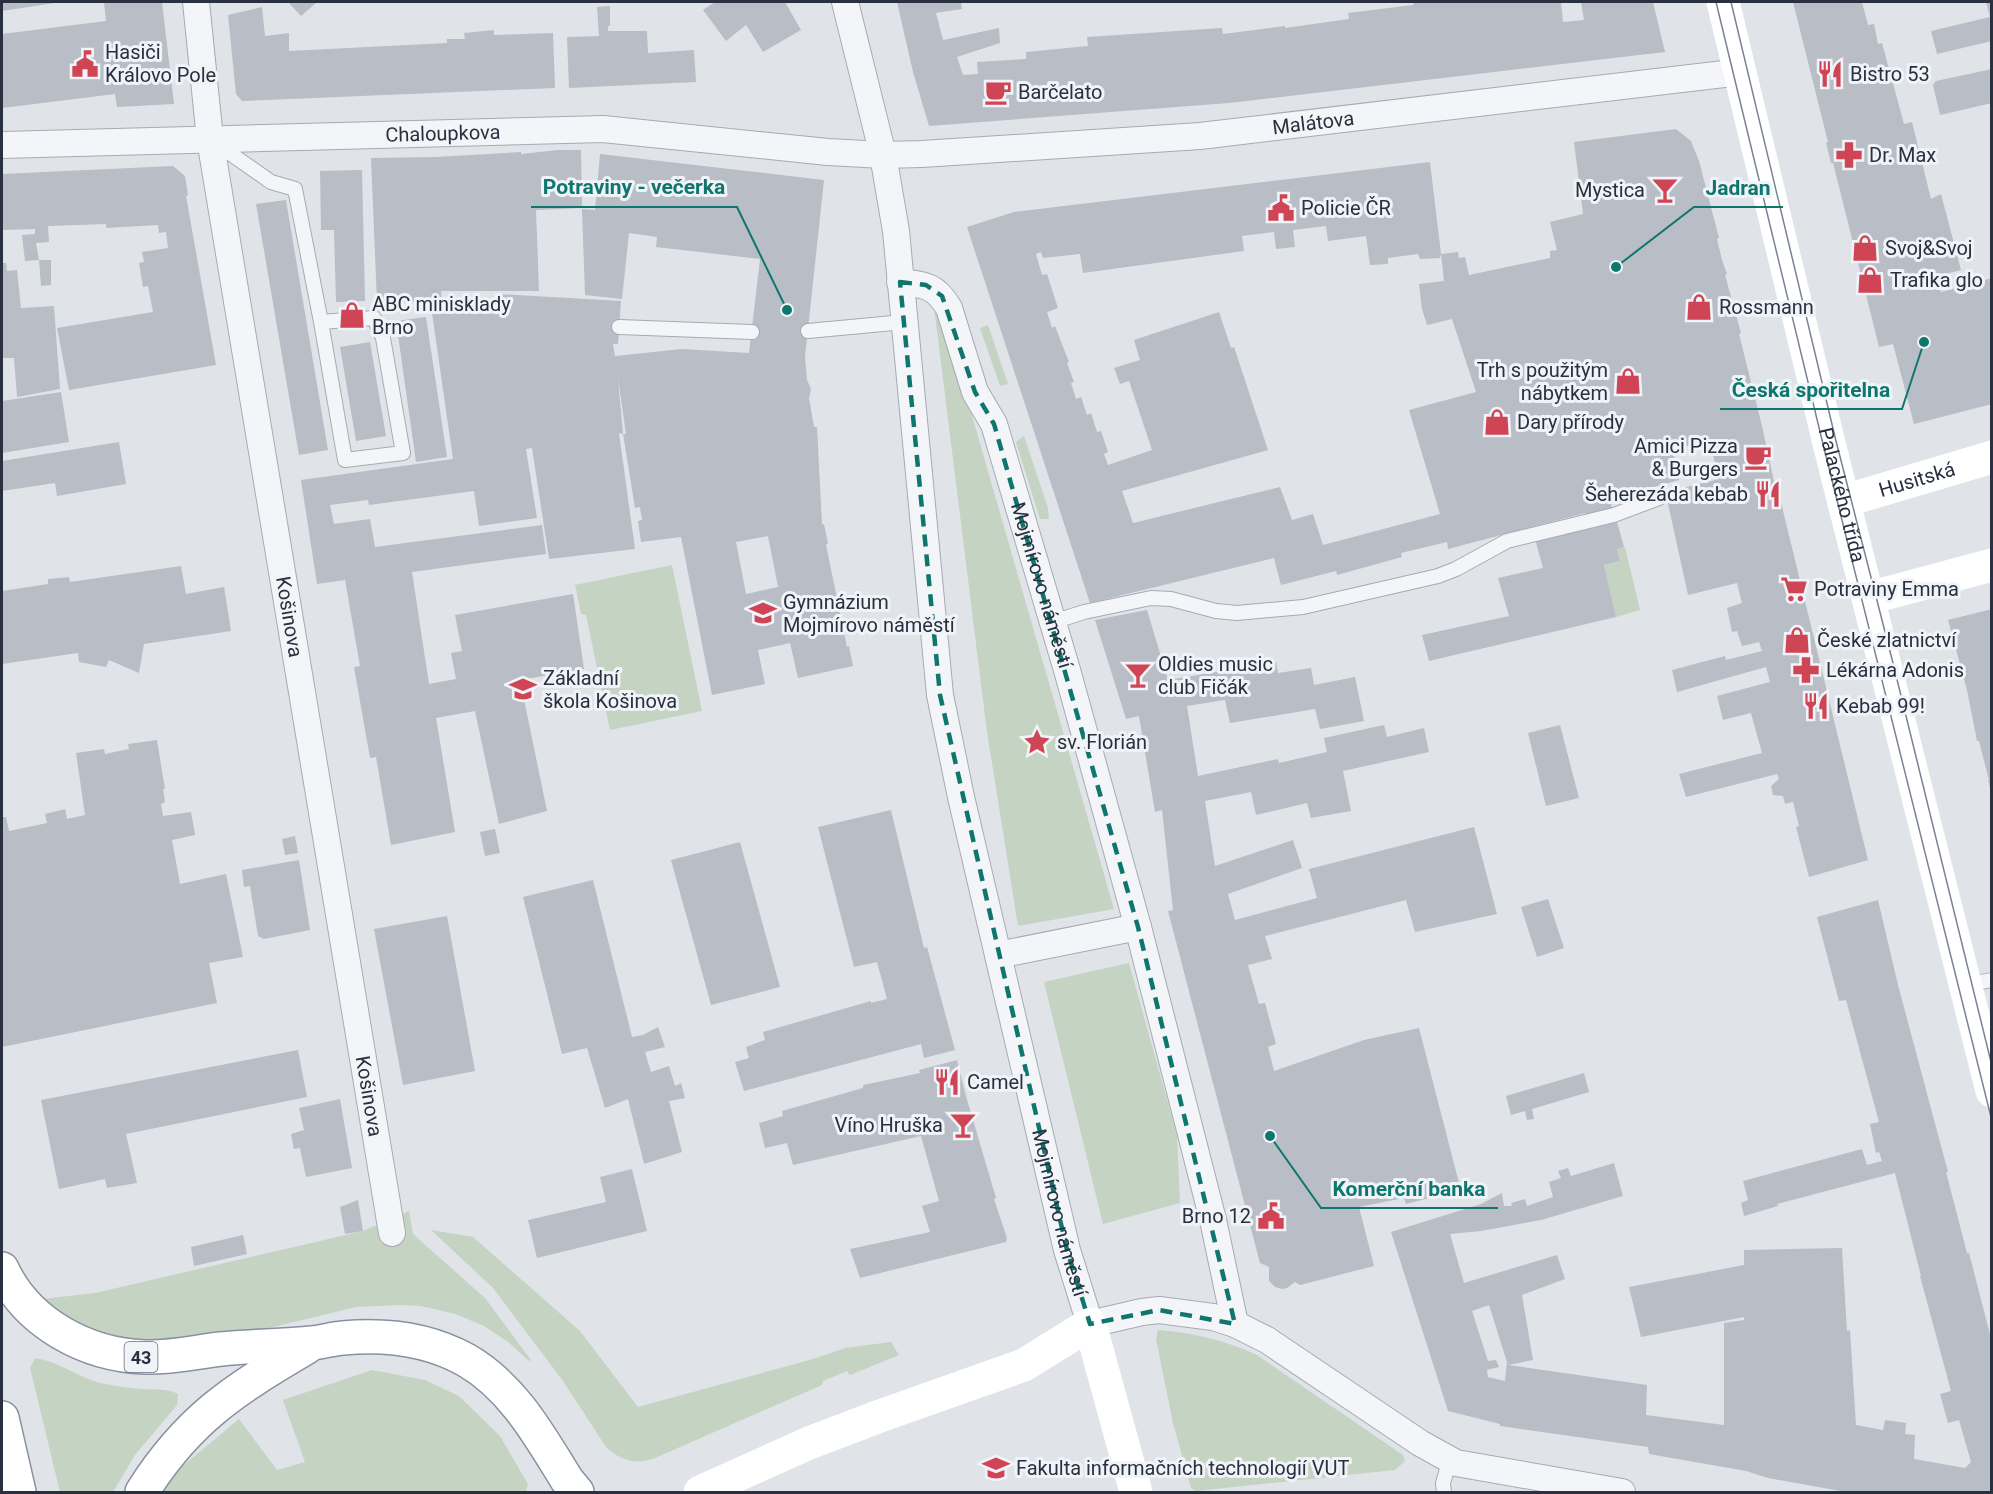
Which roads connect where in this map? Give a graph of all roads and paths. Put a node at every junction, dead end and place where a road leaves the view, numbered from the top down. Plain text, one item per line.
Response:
1 (845, 2) edge
2 (1723, 2) edge
3 (200, 4) edge
4 (1741, 72) junction
5 (210, 139) junction
6 (2, 145) edge
7 (883, 156) junction
8 (900, 282) junction
9 (321, 322) junction
10 (904, 322) junction
11 (619, 327) dead end
12 (808, 331) dead end
13 (752, 332) dead end
14 (1992, 457) edge
15 (1659, 498) dead end
16 (1844, 501) junction
17 (1992, 565) edge
18 (1869, 598) junction
19 (1053, 622) junction
20 (1138, 927) junction
21 (998, 955) junction
22 (1978, 982) edge
23 (1992, 1091) edge
24 (392, 1233) dead end
25 (2, 1269) edge
26 (1090, 1324) junction
27 (1235, 1324) junction
28 (313, 1343) junction
29 (2, 1418) edge
30 (1444, 1456) junction
31 (19, 1492) edge
32 (142, 1492) edge
33 (577, 1492) edge
34 (700, 1492) edge
35 (1136, 1492) edge
36 (1444, 1492) edge
37 (1622, 1492) edge

1 - 7 street, Mojmírovo náměstí
2 - 4 main road, Palackého třída
3 - 5 street, Košinova
4 - 7 street, Malátova
4 - 16 main road, Palackého třída
5 - 6 street, Chaloupkova
5 - 7 street, Chaloupkova
5 - 9 lane
5 - 24 street, Košinova
7 - 8 street, Mojmírovo náměstí
8 - 10 street, Mojmírovo náměstí
8 - 19 street, Mojmírovo náměstí
9 - 9 lane
10 - 12 lane
10 - 21 street, Mojmírovo náměstí
11 - 13 lane
14 - 16 main road, Husitská
15 - 19 lane
16 - 18 main road, Palackého třída
17 - 18 main road
18 - 22 main road, Palackého třída
19 - 20 street, Mojmírovo náměstí
20 - 21 street
20 - 27 street, Mojmírovo náměstí
21 - 26 street, Mojmírovo náměstí
22 - 23 main road, Palackého třída
25 - 28 main road, 43
26 - 27 street
26 - 34 main road
26 - 35 main road
27 - 30 street
28 - 32 main road, 43
28 - 33 main road, 43
29 - 31 main road
30 - 36 lane
30 - 37 street

